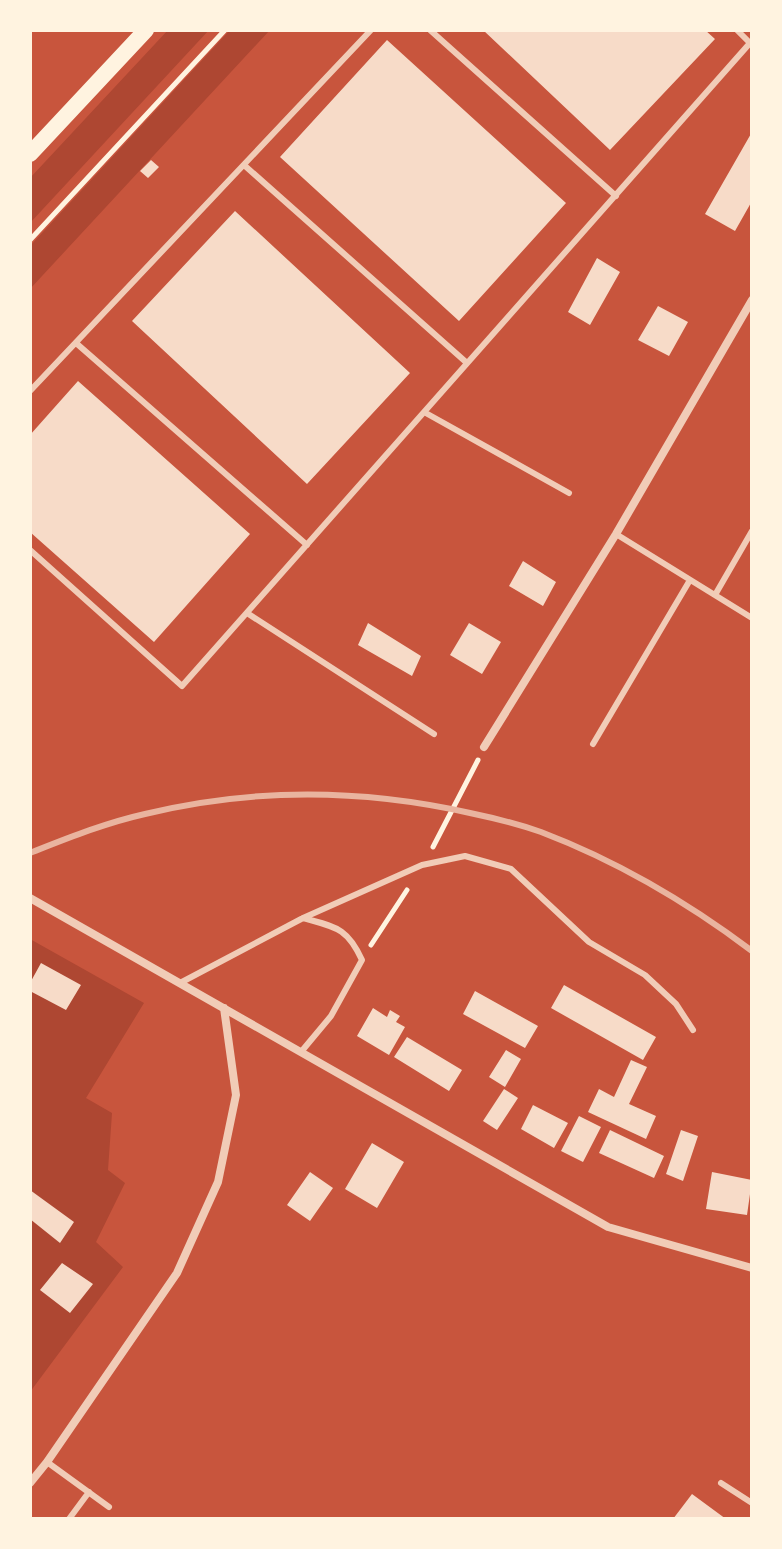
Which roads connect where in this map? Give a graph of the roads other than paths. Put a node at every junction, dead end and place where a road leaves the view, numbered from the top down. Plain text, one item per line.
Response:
1 (146, 30) edge
2 (371, 30) edge
3 (430, 30) edge
4 (737, 30) edge
5 (30, 154) edge
6 (244, 165) junction
7 (616, 196) junction
8 (752, 300) edge
9 (76, 343) junction
10 (467, 363) junction
11 (30, 391) edge
12 (424, 412) junction
13 (569, 493) dead end
14 (752, 531) edge
15 (616, 534) junction
16 (307, 545) junction
17 (30, 550) edge
18 (690, 580) junction
19 (715, 595) junction
20 (247, 613) junction
21 (752, 618) edge
22 (434, 734) dead end
23 (593, 744) dead end
24 (484, 747) dead end
25 (30, 898) edge
26 (303, 918) junction
27 (180, 983) junction
28 (224, 1008) junction
29 (693, 1030) dead end
30 (301, 1052) junction
31 (752, 1268) edge
32 (47, 1462) junction
33 (30, 1483) edge
34 (721, 1483) dead end
35 (89, 1492) junction
36 (752, 1503) edge
37 (109, 1507) dead end
38 (69, 1519) edge

1 - 5 main road
2 - 6 lane
3 - 7 lane
4 - 7 lane
6 - 9 lane
6 - 10 lane
7 - 10 lane
8 - 15 street
9 - 11 lane
9 - 16 lane
10 - 12 lane
12 - 13 lane
12 - 16 lane
14 - 19 lane
15 - 18 lane
15 - 24 street
16 - 20 lane
17 - 20 lane
18 - 19 lane
18 - 23 lane
19 - 21 lane
20 - 22 lane
25 - 27 street
26 - 27 lane
26 - 29 lane
26 - 30 lane
27 - 28 street
28 - 30 street
28 - 32 street
30 - 31 street
32 - 33 street
32 - 35 lane
34 - 36 lane
35 - 37 lane
35 - 38 lane

